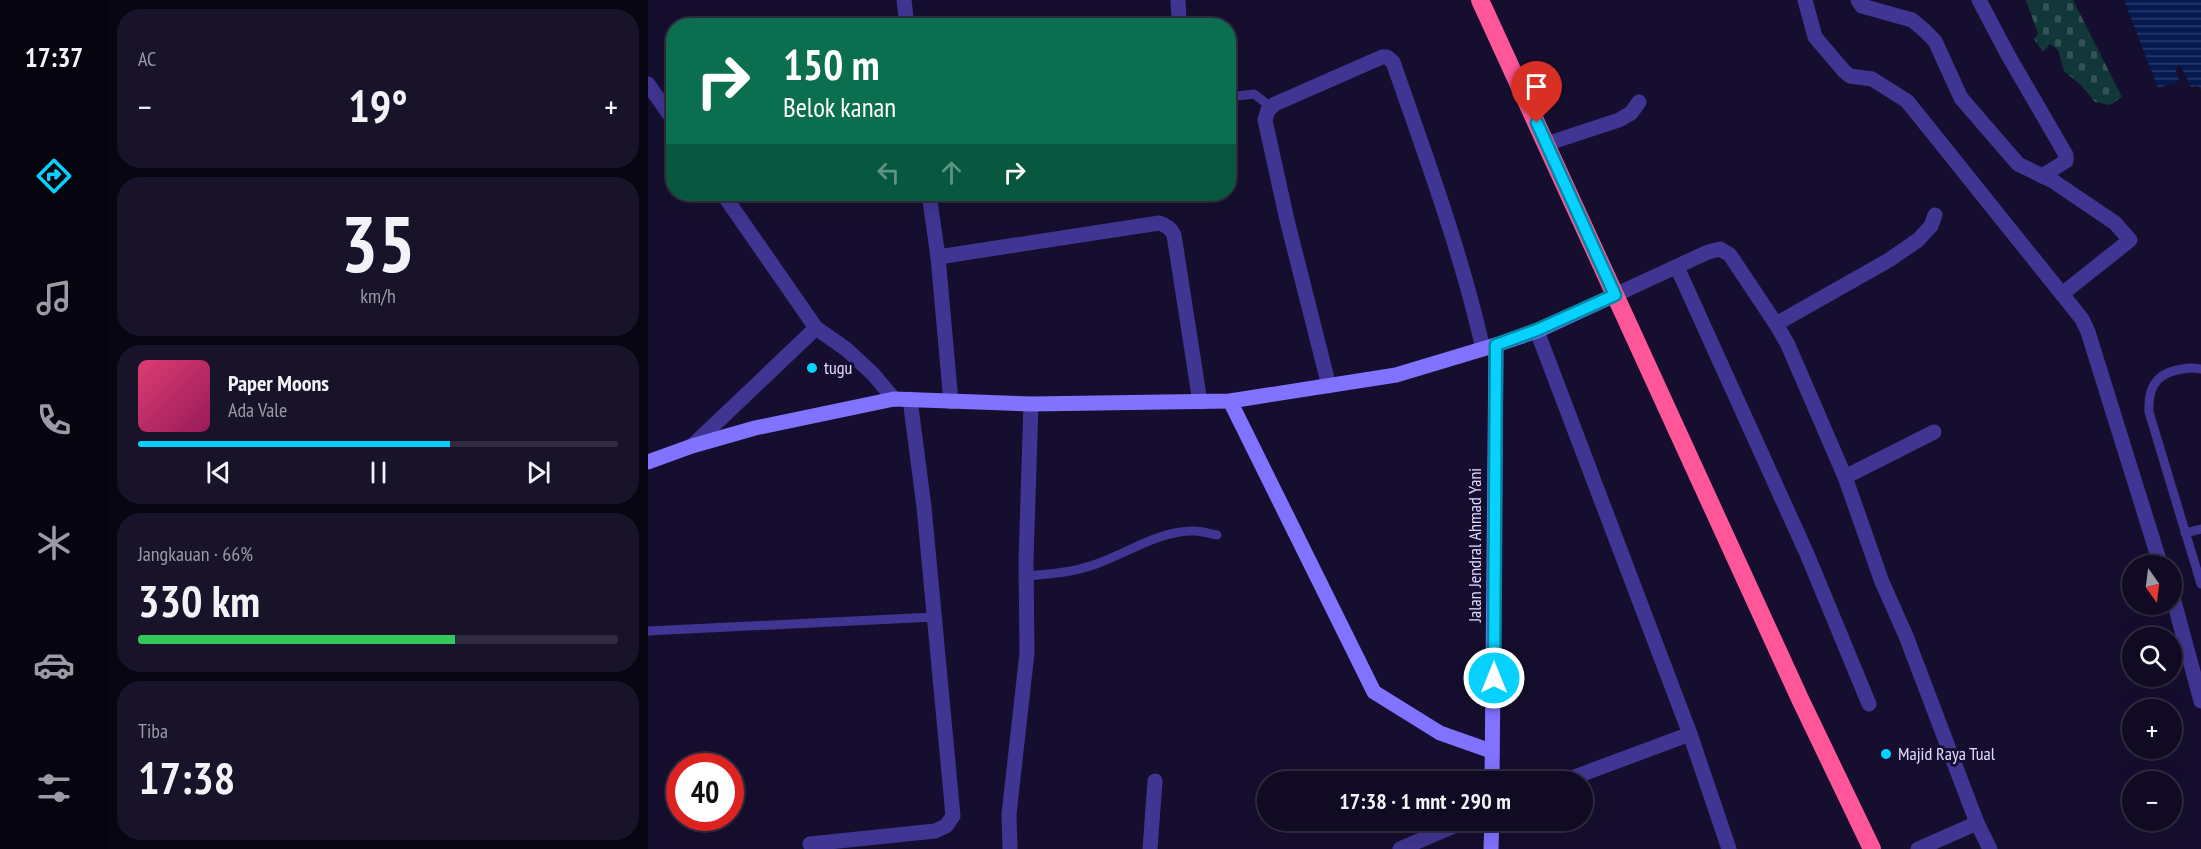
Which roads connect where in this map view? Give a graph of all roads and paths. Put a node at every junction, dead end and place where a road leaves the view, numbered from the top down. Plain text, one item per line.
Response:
1 (904, 0) edge
2 (1178, 0) edge
3 (1480, 0) edge
4 (1805, 0) edge
5 (1858, 0) edge
6 (1979, 0) edge
7 (906, 18) edge
8 (1179, 18) edge
9 (648, 84) edge
10 (1236, 96) edge
11 (1639, 102) dead end
12 (1271, 107) junction
13 (666, 110) edge
14 (1546, 144) junction
15 (2042, 176) junction
16 (728, 201) edge
17 (930, 201) edge
18 (1935, 215) dead end
19 (938, 257) junction
20 (1677, 267) junction
21 (2062, 294) junction
22 (1615, 295) junction
23 (1776, 324) junction
24 (816, 328) junction
25 (1537, 330) junction
26 (1490, 347) junction
27 (2201, 369) edge
28 (1329, 386) junction
29 (894, 399) junction
30 (910, 399) junction
31 (1230, 401) junction
32 (951, 402) junction
33 (1200, 402) junction
34 (1031, 404) junction
35 (1934, 432) dead end
36 (692, 446) junction
37 (648, 462) edge
38 (1845, 477) junction
39 (2201, 529) edge
40 (2186, 533) junction
41 (1217, 535) dead end
42 (2158, 555) edge
43 (1026, 576) junction
44 (2201, 584) edge
45 (2178, 615) edge
46 (934, 617) junction
47 (648, 631) edge
48 (2201, 701) edge
49 (1869, 704) dead end
50 (1690, 734) junction
51 (1491, 751) junction
52 (1492, 771) edge
53 (1591, 771) edge
54 (1155, 781) dead end
55 (1977, 823) junction
56 (1442, 831) edge
57 (1492, 831) edge
58 (810, 844) dead end
59 (1010, 849) edge
60 (1150, 849) edge
61 (1400, 849) edge
62 (1491, 849) edge
63 (1729, 849) edge
64 (1872, 849) edge
65 (1918, 849) edge
66 (1990, 849) edge

1 - 7 street
2 - 8 street
3 - 14 highway
4 - 21 street
5 - 15 street
6 - 15 street
9 - 13 street
10 - 12 lane
11 - 14 street
12 - 26 street
12 - 28 street
14 - 22 highway
15 - 21 street
16 - 24 street
17 - 19 street
18 - 23 street
19 - 32 street
19 - 33 street
20 - 22 street
20 - 23 street
20 - 49 street
21 - 42 street
22 - 25 street
22 - 64 highway
23 - 38 street
24 - 29 street
24 - 36 street
25 - 26 street
25 - 50 street
26 - 28 street
26 - 51 street, Jalan Jendral Ahmad Yani
27 - 40 lane
28 - 31 street
29 - 30 street
29 - 36 street
30 - 32 street
30 - 46 street
31 - 33 street
31 - 51 street
32 - 34 street
33 - 34 street
34 - 43 street
35 - 38 street
36 - 37 street
38 - 55 street
39 - 40 lane
40 - 44 lane
41 - 43 lane
43 - 59 street
45 - 48 street
46 - 47 lane
46 - 58 street
50 - 53 street
50 - 63 street
51 - 52 street, Jalan Jendral Ahmad Yani
54 - 60 street
55 - 65 street
55 - 66 street
56 - 61 street
57 - 62 street

